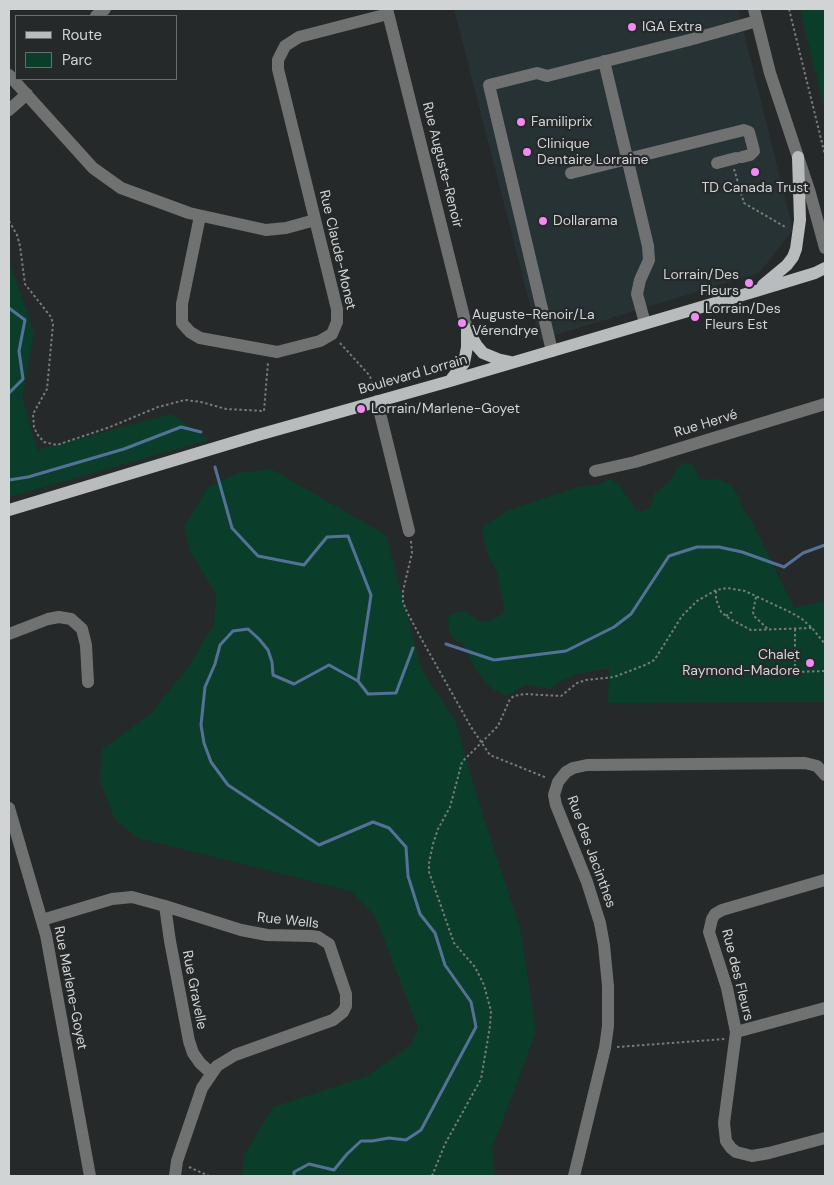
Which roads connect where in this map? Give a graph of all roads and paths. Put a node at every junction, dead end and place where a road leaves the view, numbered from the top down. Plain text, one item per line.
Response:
1 (789, 9) edge
2 (388, 12) edge
3 (755, 15) edge
4 (604, 61) junction
5 (24, 86) edge
6 (9, 110) edge
7 (825, 155) edge
8 (798, 156) junction
9 (627, 158) junction
10 (736, 158) junction
11 (717, 163) dead end
12 (571, 172) dead end
13 (200, 216) junction
14 (315, 220) junction
15 (9, 221) edge
16 (798, 234) junction
17 (825, 248) edge
18 (825, 268) edge
19 (756, 291) junction
20 (645, 323) junction
21 (467, 329) junction
22 (332, 334) junction
23 (269, 351) junction
24 (552, 351) junction
25 (512, 362) junction
26 (450, 381) junction
27 (377, 401) junction
28 (825, 404) edge
29 (595, 472) dead end
30 (9, 510) edge
31 (409, 531) joint
32 (716, 590) junction
33 (756, 597) junction
34 (732, 612) dead end
35 (726, 616) junction
36 (812, 628) junction
37 (795, 629) junction
38 (769, 630) junction
39 (9, 634) edge
40 (825, 644) edge
41 (825, 671) edge
42 (88, 682) dead end
43 (481, 743) junction
44 (825, 775) edge
45 (558, 782) junction
46 (9, 808) edge
47 (825, 880) edge
48 (165, 906) junction
49 (42, 920) junction
50 (825, 1008) edge
51 (736, 1035) junction
52 (605, 1048) junction
53 (211, 1073) junction
54 (825, 1138) edge
55 (177, 1161) junction
56 (90, 1176) edge
57 (175, 1176) edge
58 (209, 1176) edge
59 (432, 1176) edge
60 (574, 1176) edge

1 - 7 path
2 - 14 street, Rue Claude-Monet
2 - 21 street, Rue Auguste-Renoir
3 - 4 street
3 - 8 street
4 - 9 street
4 - 24 street
5 - 6 street
5 - 13 street
8 - 16 main road
8 - 17 street
9 - 10 street
9 - 12 street
9 - 20 street
10 - 11 street
10 - 16 path
13 - 14 street
13 - 23 street
14 - 22 street, Rue Claude-Monet
15 - 23 path
16 - 19 main road
18 - 19 main road, Boulevard Lorrain
19 - 20 main road, Boulevard Lorrain
20 - 24 main road, Boulevard Lorrain
21 - 25 main road
21 - 26 main road
22 - 23 street
22 - 27 path
24 - 25 main road, Boulevard Lorrain
25 - 26 main road, Boulevard Lorrain
26 - 27 main road, Boulevard Lorrain
27 - 30 main road, Boulevard Lorrain
27 - 31 street
28 - 29 street, Rue Hervé
31 - 43 path
32 - 33 path
32 - 35 path
32 - 43 path
33 - 36 path
33 - 38 path
34 - 35 path
35 - 38 path
36 - 37 path
36 - 40 path
37 - 38 path
37 - 41 path
39 - 42 street
43 - 45 path
43 - 59 path
44 - 45 street, Rue des Jacinthes
45 - 52 street, Rue des Jacinthes
46 - 49 street, Rue Marlene-Goyet
47 - 51 street, Rue des Fleurs
48 - 49 street, Rue Wells
48 - 53 street, Rue Gravelle
48 - 53 street, Rue Wells
49 - 56 street, Rue Marlene-Goyet
50 - 51 street
51 - 52 path
51 - 54 street, Rue des Fleurs
52 - 60 street, Rue des Jacinthes
53 - 55 street, Rue Wells
55 - 57 street, Rue Wells
55 - 58 path

